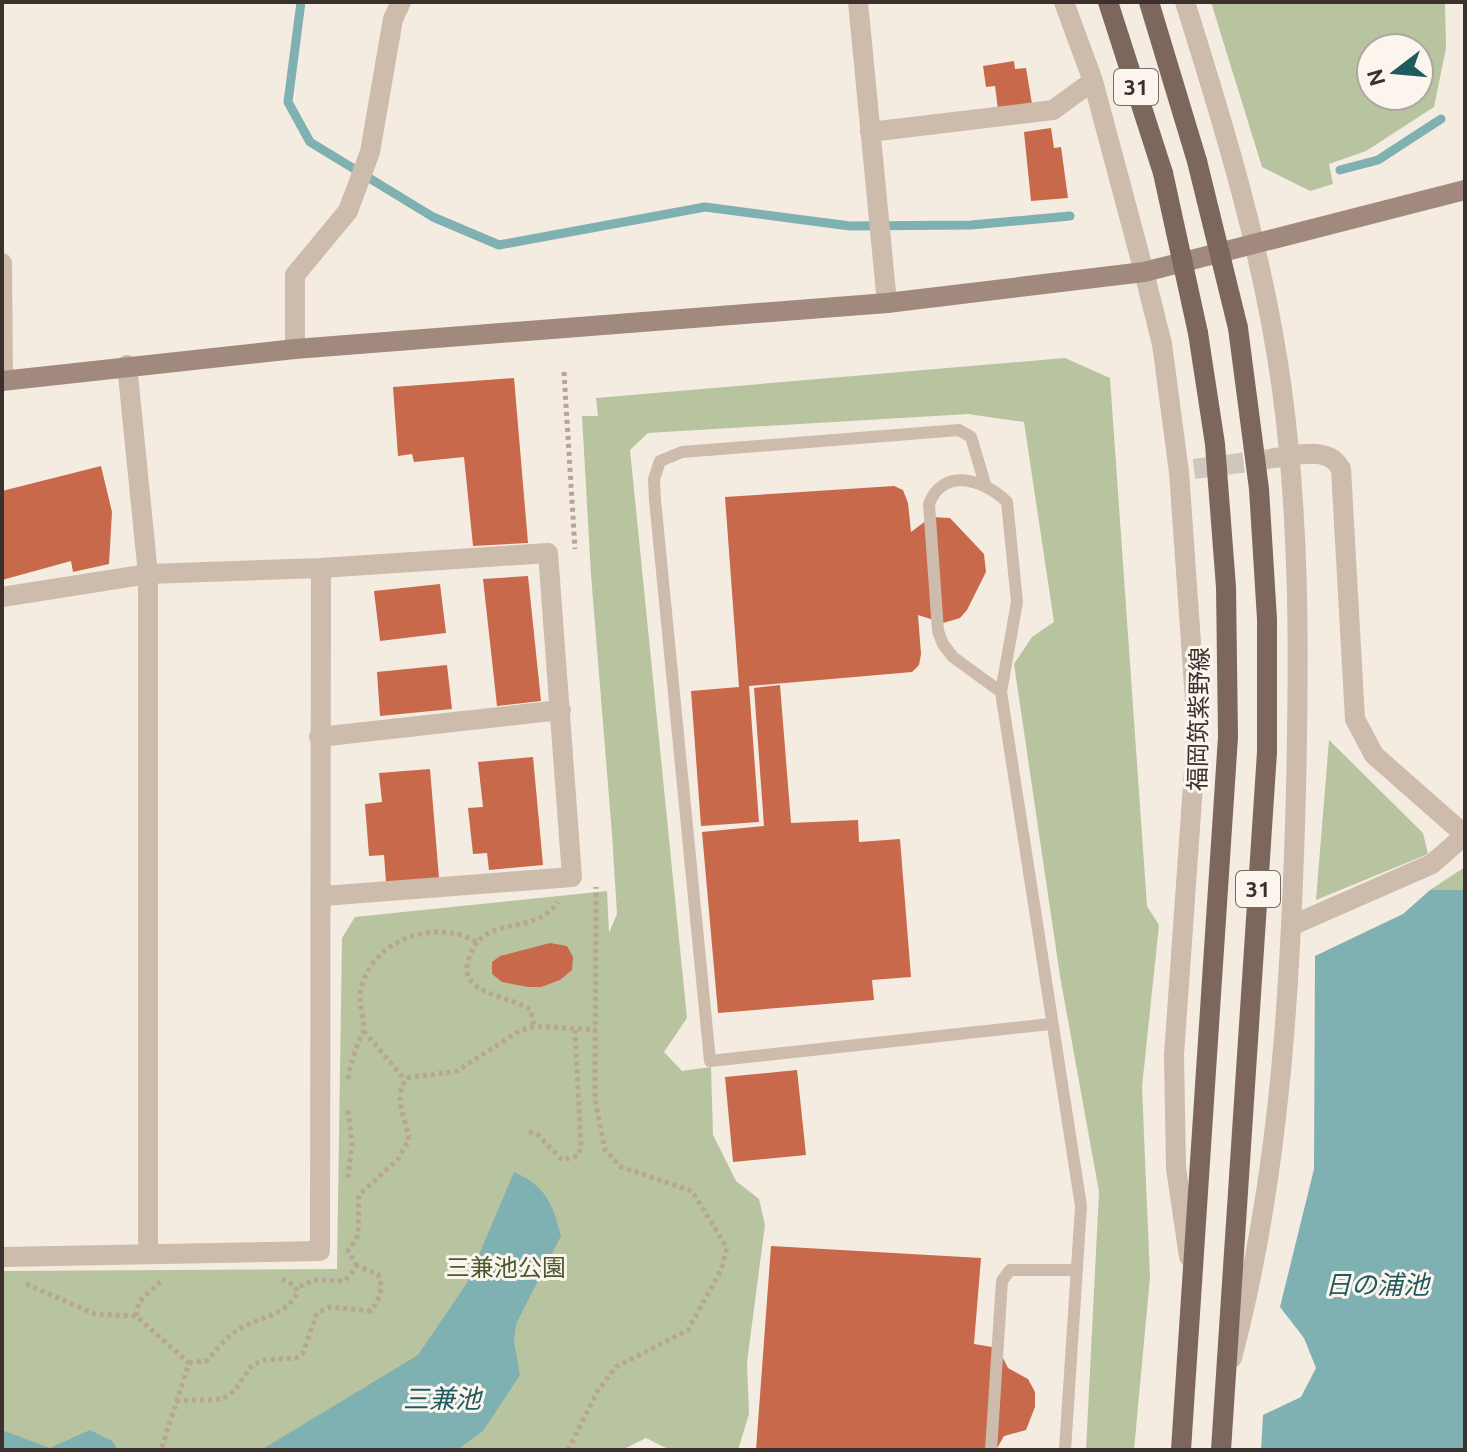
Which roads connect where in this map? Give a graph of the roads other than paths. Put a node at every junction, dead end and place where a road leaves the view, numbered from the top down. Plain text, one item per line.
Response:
1 (401, 2) edge
2 (858, 2) edge
3 (1064, 2) edge
4 (1108, 2) edge
5 (1149, 2) edge
6 (1185, 2) edge
7 (1093, 81) junction
8 (870, 132) junction
9 (1465, 190) edge
10 (1255, 245) junction
11 (2, 263) edge
12 (1144, 272) junction
13 (887, 303) junction
14 (295, 349) junction
15 (127, 365) junction
16 (3, 381) edge
17 (1282, 457) junction
18 (985, 484) junction
19 (321, 568) junction
20 (148, 574) junction
21 (2, 597) edge
22 (1001, 692) junction
23 (561, 710) junction
24 (319, 737) junction
25 (1465, 835) edge
26 (323, 896) junction
27 (1293, 925) junction
28 (1050, 1024) junction
29 (148, 1254) junction
30 (2, 1257) edge
31 (1076, 1270) junction
32 (1191, 1273) junction
33 (1226, 1381) junction
34 (991, 1450) edge
35 (1065, 1450) edge
36 (1181, 1450) edge
37 (1221, 1450) edge

1 - 14 street
2 - 8 street
3 - 7 street
4 - 32 main road, 福岡筑紫野線 / 31, bridge
5 - 33 main road, 31, bridge
6 - 10 street
7 - 8 street
7 - 12 street
8 - 13 street
9 - 10 street
10 - 12 street
10 - 17 street
11 - 16 street
12 - 13 street
12 - 32 street
13 - 14 street
14 - 15 street
15 - 16 street
15 - 20 street
17 - 25 street
17 - 27 street
18 - 22 lane
18 - 22 lane
18 - 28 lane
19 - 20 street
19 - 23 street
19 - 24 street
20 - 21 street
20 - 29 street
22 - 28 lane
23 - 24 street
23 - 26 street
24 - 26 street
25 - 27 street
26 - 29 street
27 - 33 street
28 - 31 lane
29 - 30 street
31 - 34 lane
31 - 35 lane
32 - 36 main road, 福岡筑紫野線 / 31
33 - 37 main road, 31

